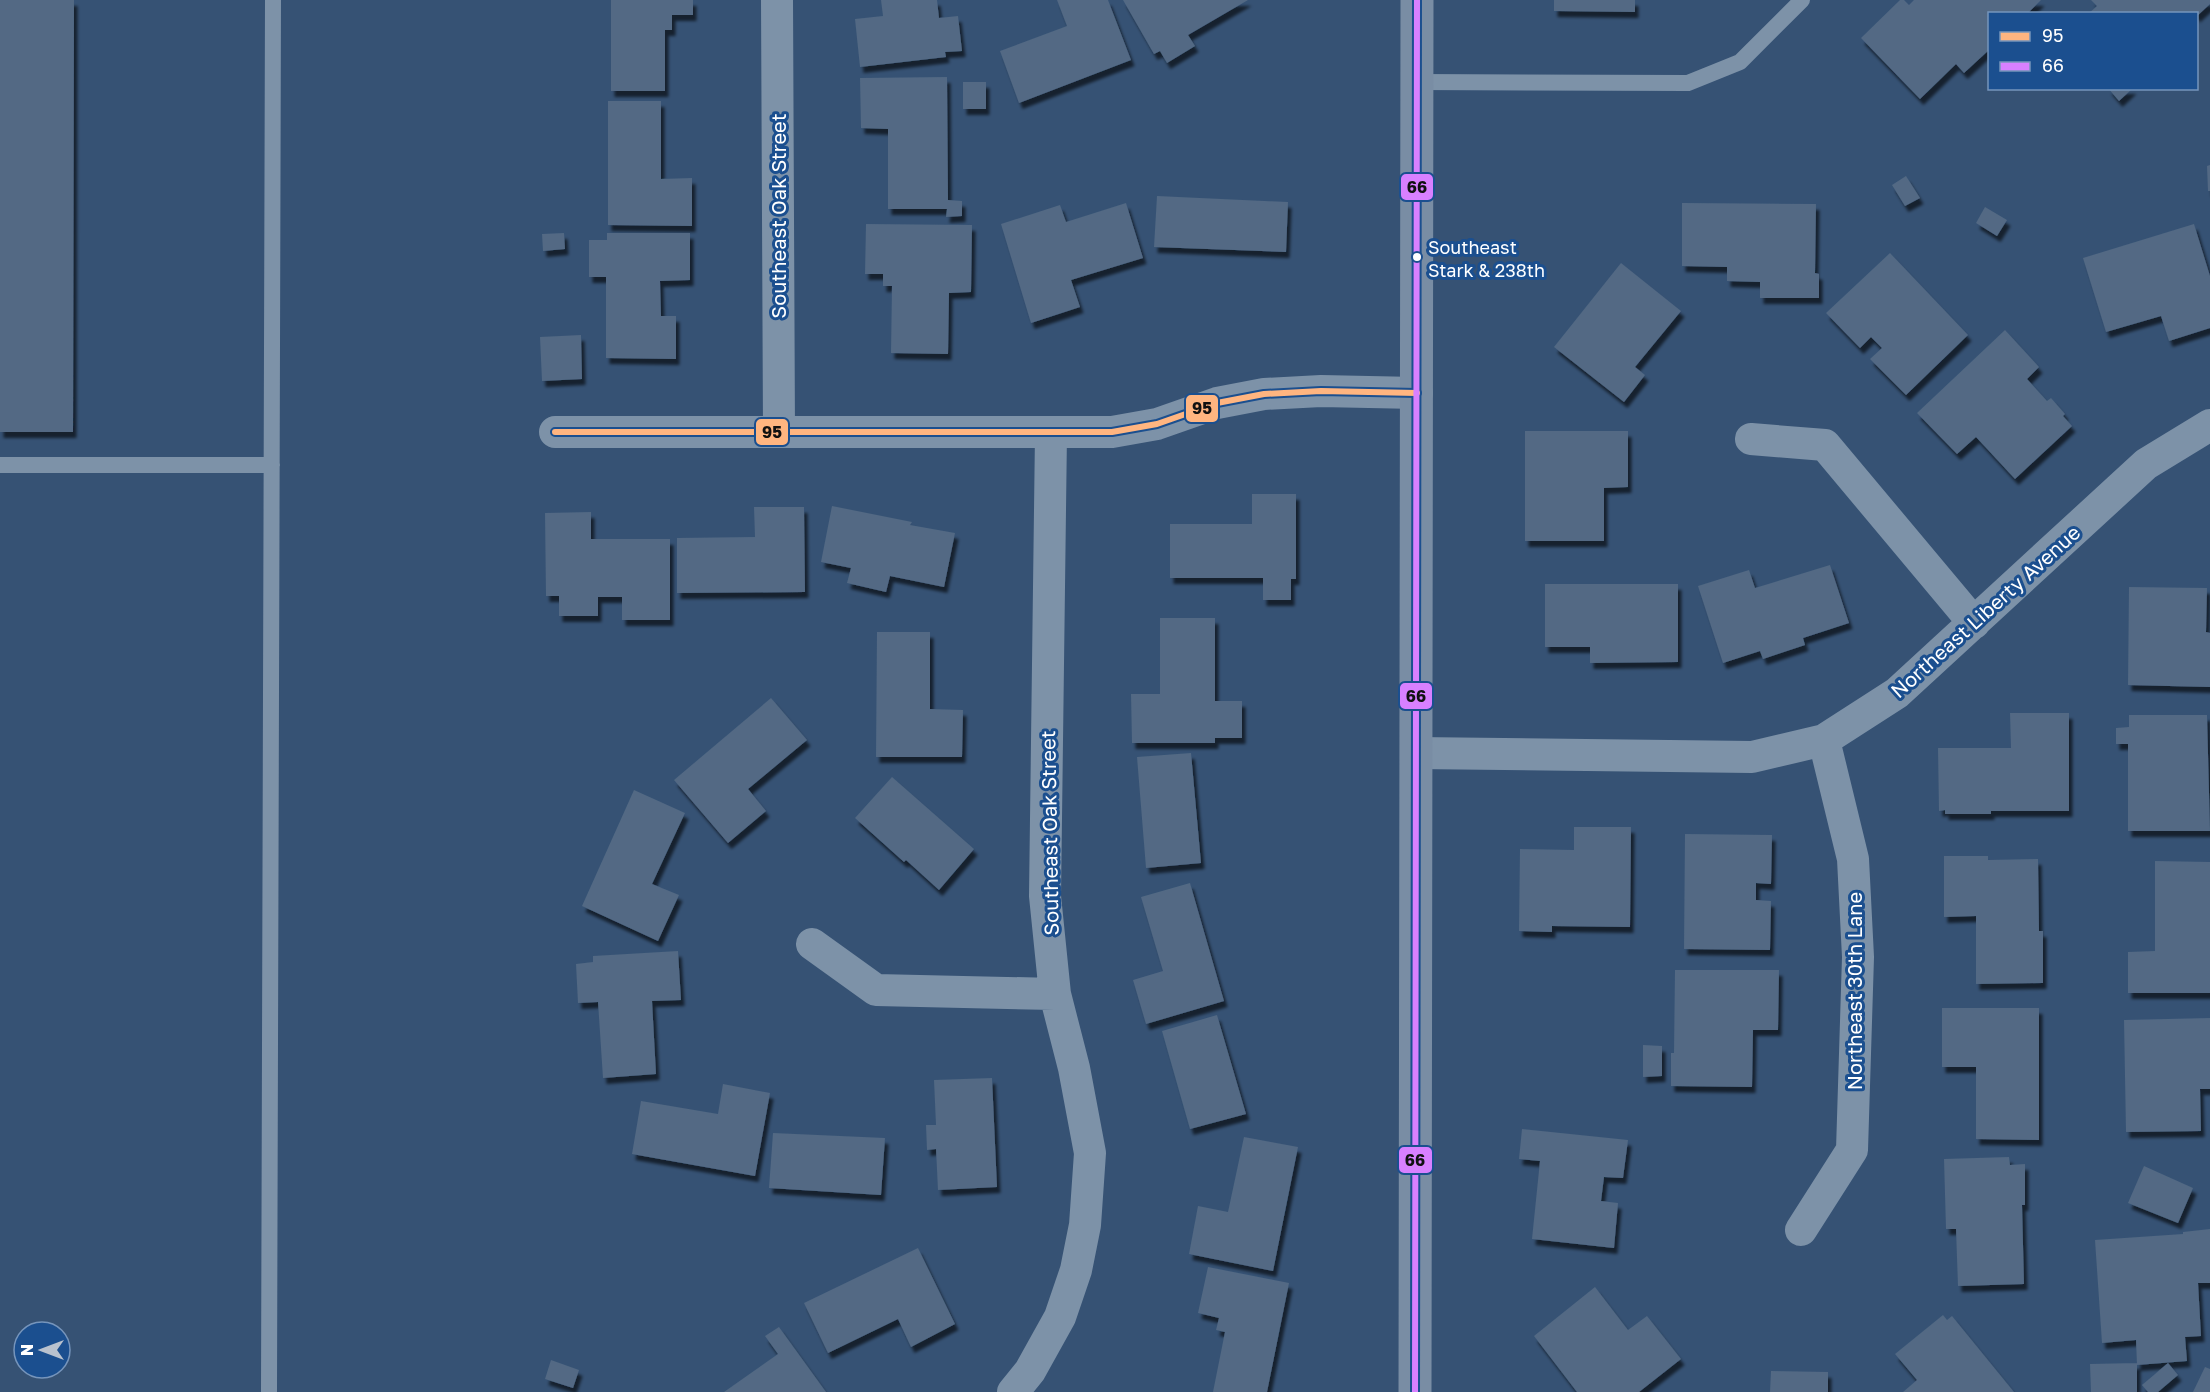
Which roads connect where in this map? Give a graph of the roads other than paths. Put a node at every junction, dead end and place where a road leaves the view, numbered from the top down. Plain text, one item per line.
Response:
1 (273, 0) edge
2 (777, 0) edge
3 (1417, 0) edge
4 (1802, 0) edge
5 (1417, 82) junction
6 (1417, 393) junction
7 (2210, 425) edge
8 (555, 432) dead end
9 (779, 432) junction
10 (1051, 433) junction
11 (1751, 439) dead end
12 (0, 465) edge
13 (272, 465) junction
14 (1974, 623) junction
15 (1824, 740) junction
16 (1416, 753) junction
17 (812, 944) dead end
18 (1055, 994) junction
19 (1801, 1230) dead end
20 (269, 1392) edge
21 (1013, 1392) edge
22 (1415, 1392) edge

1 - 13 lane
2 - 9 street, Southeast Oak Street
3 - 5 main road
4 - 5 lane
5 - 6 main road
6 - 10 street
6 - 16 main road
7 - 14 street, Northeast Liberty Avenue
8 - 9 street
9 - 10 street
10 - 18 street, Southeast Oak Street
11 - 14 street
12 - 13 lane
13 - 20 lane
14 - 15 street, Northeast Liberty Avenue
15 - 16 street, Northeast Liberty Avenue
15 - 19 street, Northeast 30th Lane
16 - 22 main road
17 - 18 street
18 - 21 street, Southeast Oak Street

